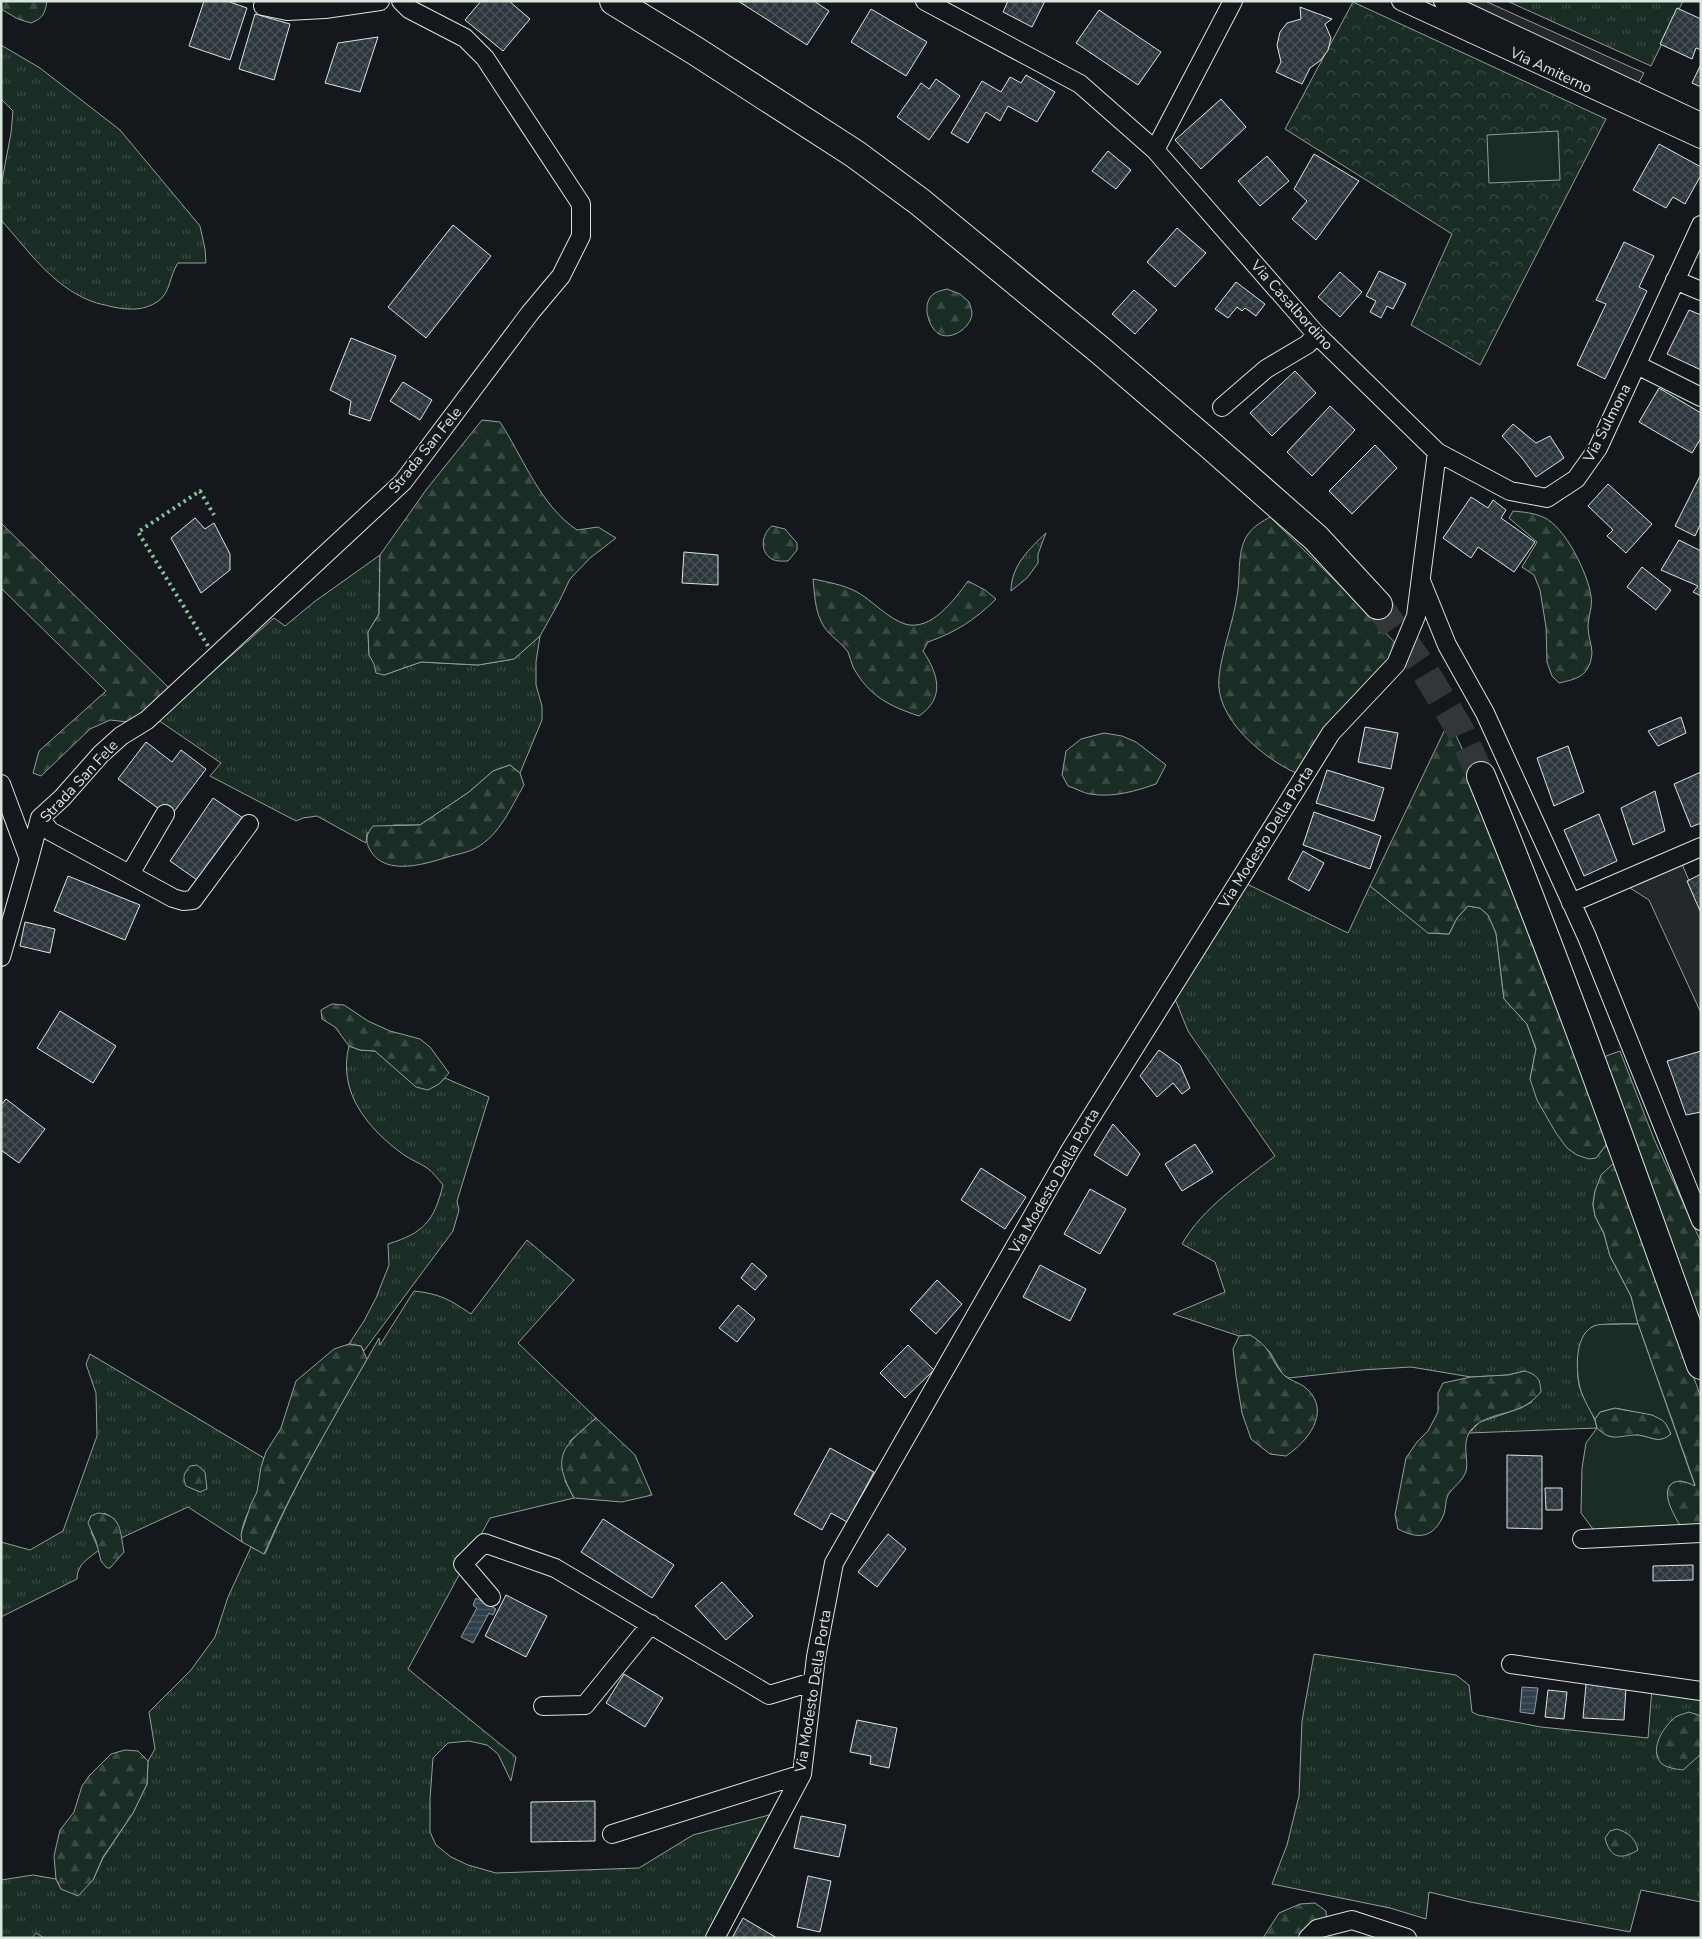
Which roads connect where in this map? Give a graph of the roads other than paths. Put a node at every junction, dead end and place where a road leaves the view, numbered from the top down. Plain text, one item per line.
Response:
1 (380, 1) edge
2 (401, 1) edge
3 (614, 1) edge
4 (925, 1) edge
5 (1233, 1) edge
6 (1401, 1) edge
7 (1443, 1) edge
8 (263, 6) dead end
9 (1701, 122) edge
10 (1701, 139) edge
11 (1155, 150) junction
12 (1701, 225) edge
13 (1676, 280) junction
14 (1701, 291) edge
15 (1316, 334) junction
16 (1637, 365) junction
17 (1701, 397) edge
18 (1222, 407) dead end
19 (1437, 452) junction
20 (1420, 579) junction
21 (1378, 605) tunnel mouth
22 (1481, 776) tunnel mouth
23 (1, 784) edge
24 (165, 814) dead end
25 (40, 818) junction
26 (249, 824) dead end
27 (1701, 847) edge
28 (29, 859) junction
29 (130, 874) junction
30 (1572, 903) junction
31 (1, 957) edge
32 (1701, 1221) edge
33 (1701, 1365) edge
34 (1701, 1533) edge
35 (1582, 1539) dead end
36 (491, 1597) dead end
37 (651, 1624) junction
38 (1511, 1664) dead end
39 (812, 1682) junction
40 (1701, 1691) edge
41 (543, 1706) dead end
42 (802, 1774) junction
43 (612, 1834) dead end
44 (715, 1938) edge
45 (1308, 1938) edge
46 (1407, 1938) edge

1 - 8 street
2 - 25 street, Strada San Fele
3 - 21 highway
4 - 11 street, Via Casalbordino
5 - 11 street
6 - 10 street, Via Amiterno
7 - 9 street, Via Amiterno
11 - 15 street, Via Casalbordino
12 - 13 street, Via Sulmona
13 - 14 street
13 - 16 street, Via Sulmona
15 - 18 street
15 - 19 street, Via Casalbordino
16 - 17 street
16 - 19 street, Via Sulmona
19 - 20 street, Via Modesto Della Porta
20 - 30 street
20 - 39 street, Via Modesto Della Porta
22 - 33 highway
23 - 28 street
24 - 29 street
25 - 28 street, Strada San Fele
25 - 29 street
26 - 29 street
27 - 30 street
28 - 31 street, Strada San Fele
30 - 32 street
34 - 35 street
36 - 37 street
37 - 39 street
37 - 41 street
38 - 40 street
39 - 42 street, Via Modesto Della Porta
42 - 43 street
42 - 44 street, Via Modesto Della Porta
45 - 46 street

